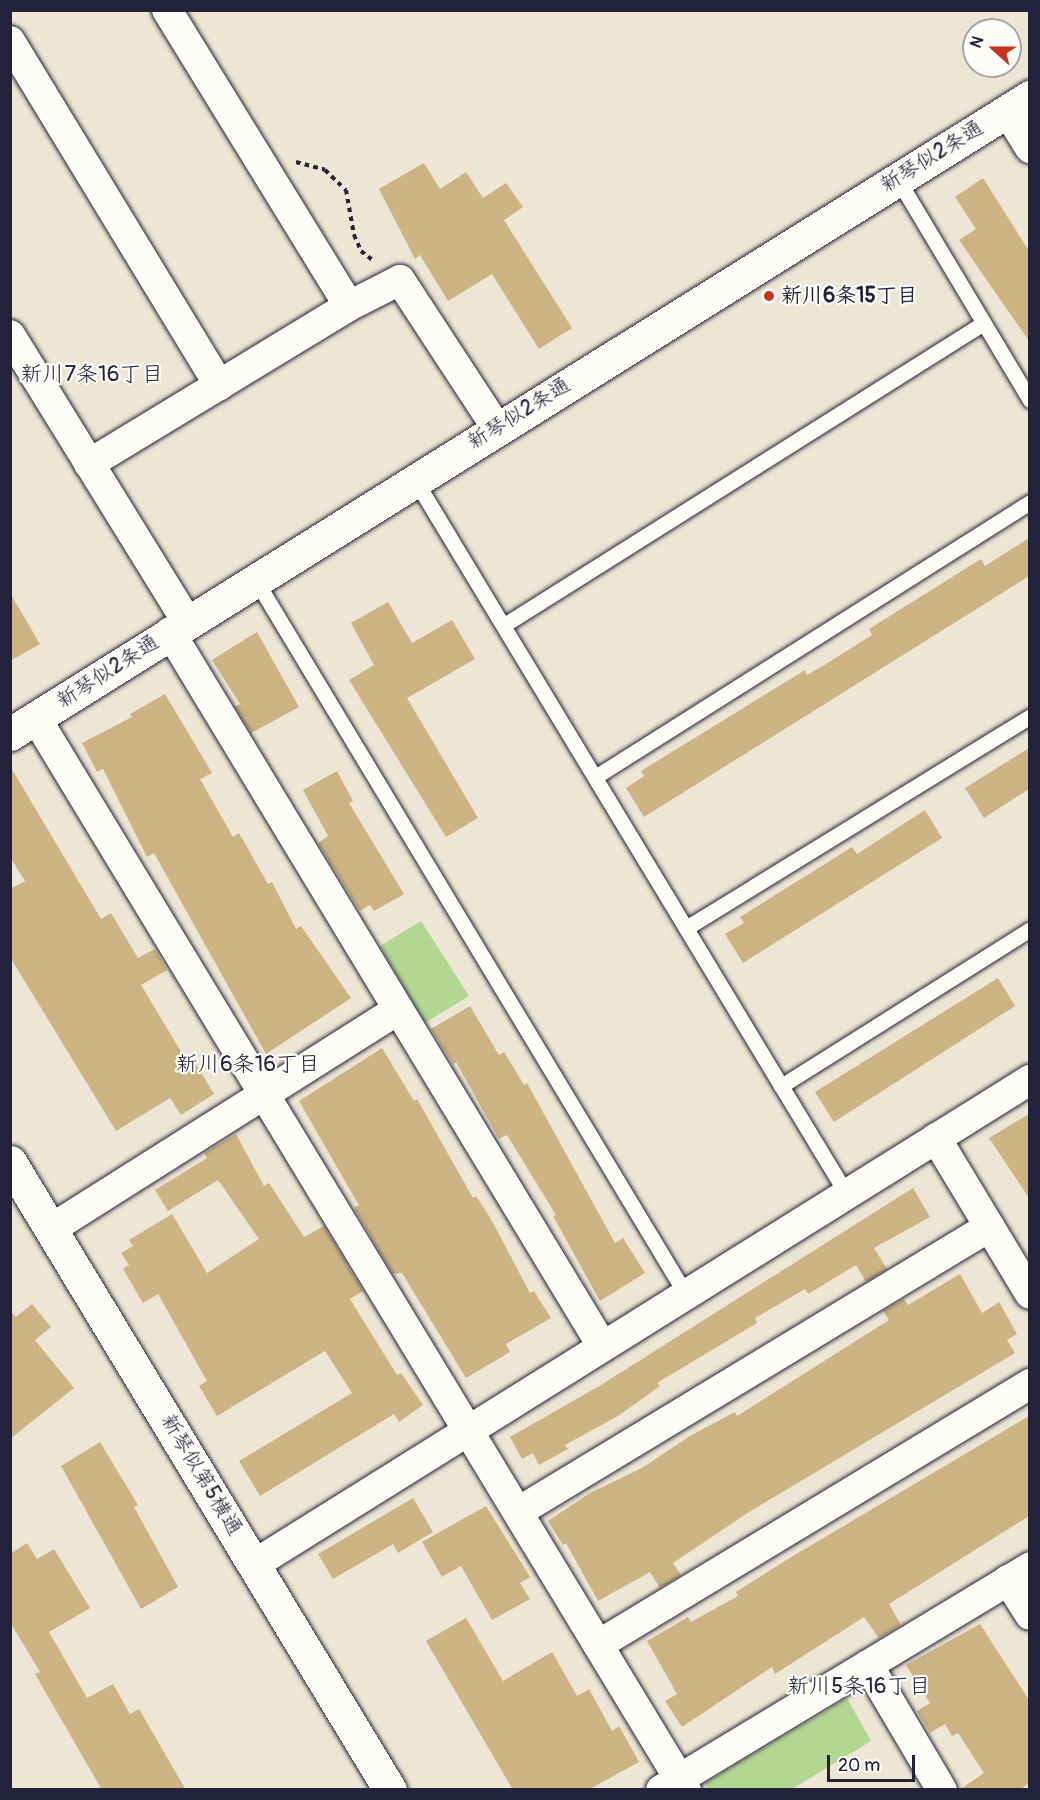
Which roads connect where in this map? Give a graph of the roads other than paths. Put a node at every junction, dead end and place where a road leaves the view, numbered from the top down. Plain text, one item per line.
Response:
1 (167, 10) edge
2 (10, 41) edge
3 (1018, 104) edge
4 (1029, 148) edge
5 (897, 178) junction
6 (349, 306) junction
7 (982, 324) junction
8 (10, 335) edge
9 (219, 385) junction
10 (1029, 400) edge
11 (497, 428) junction
12 (89, 464) junction
13 (414, 479) junction
14 (1029, 502) edge
15 (255, 579) junction
16 (504, 625) junction
17 (179, 628) junction
18 (1029, 716) edge
19 (23, 726) edge
20 (595, 777) junction
21 (686, 928) junction
22 (1029, 929) edge
23 (397, 1010) junction
24 (1029, 1080) edge
25 (781, 1086) junction
26 (267, 1093) junction
27 (936, 1138) junction
28 (10, 1162) edge
29 (846, 1193) junction
30 (989, 1227) junction
31 (51, 1229) junction
32 (685, 1293) junction
33 (1029, 1293) edge
34 (601, 1344) junction
35 (1029, 1384) edge
36 (470, 1428) junction
37 (518, 1512) junction
38 (255, 1564) junction
39 (1019, 1574) edge
40 (1029, 1615) edge
41 (598, 1645) junction
42 (868, 1665) junction
43 (676, 1786) edge
44 (390, 1790) edge
45 (942, 1790) edge

1 - 6 street
2 - 9 street
3 - 4 street
3 - 5 street, 新琴似2条通
5 - 7 lane
5 - 11 street, 新琴似2条通
6 - 9 street
6 - 11 street
7 - 10 lane
7 - 16 lane
8 - 12 street
9 - 12 street
11 - 13 street, 新琴似2条通
12 - 17 street
13 - 15 street, 新琴似2条通
13 - 16 lane
14 - 20 lane
15 - 17 street, 新琴似2条通
15 - 32 lane
16 - 20 lane
17 - 19 street, 新琴似2条通
17 - 23 street
18 - 21 lane
19 - 26 street
20 - 21 lane
21 - 25 lane
22 - 25 lane
23 - 26 street
23 - 34 street
24 - 27 street
25 - 29 lane
26 - 31 street
26 - 36 street
27 - 29 street
27 - 30 street
28 - 31 street, 新琴似第5横通
29 - 32 street
30 - 33 street
30 - 37 street
31 - 38 street, 新琴似第5横通
32 - 34 street
34 - 36 street
35 - 41 street
36 - 37 street
36 - 38 street
37 - 41 street
38 - 44 street, 新琴似第5横通
39 - 40 street
39 - 42 street
41 - 43 street
42 - 43 street
42 - 45 street

